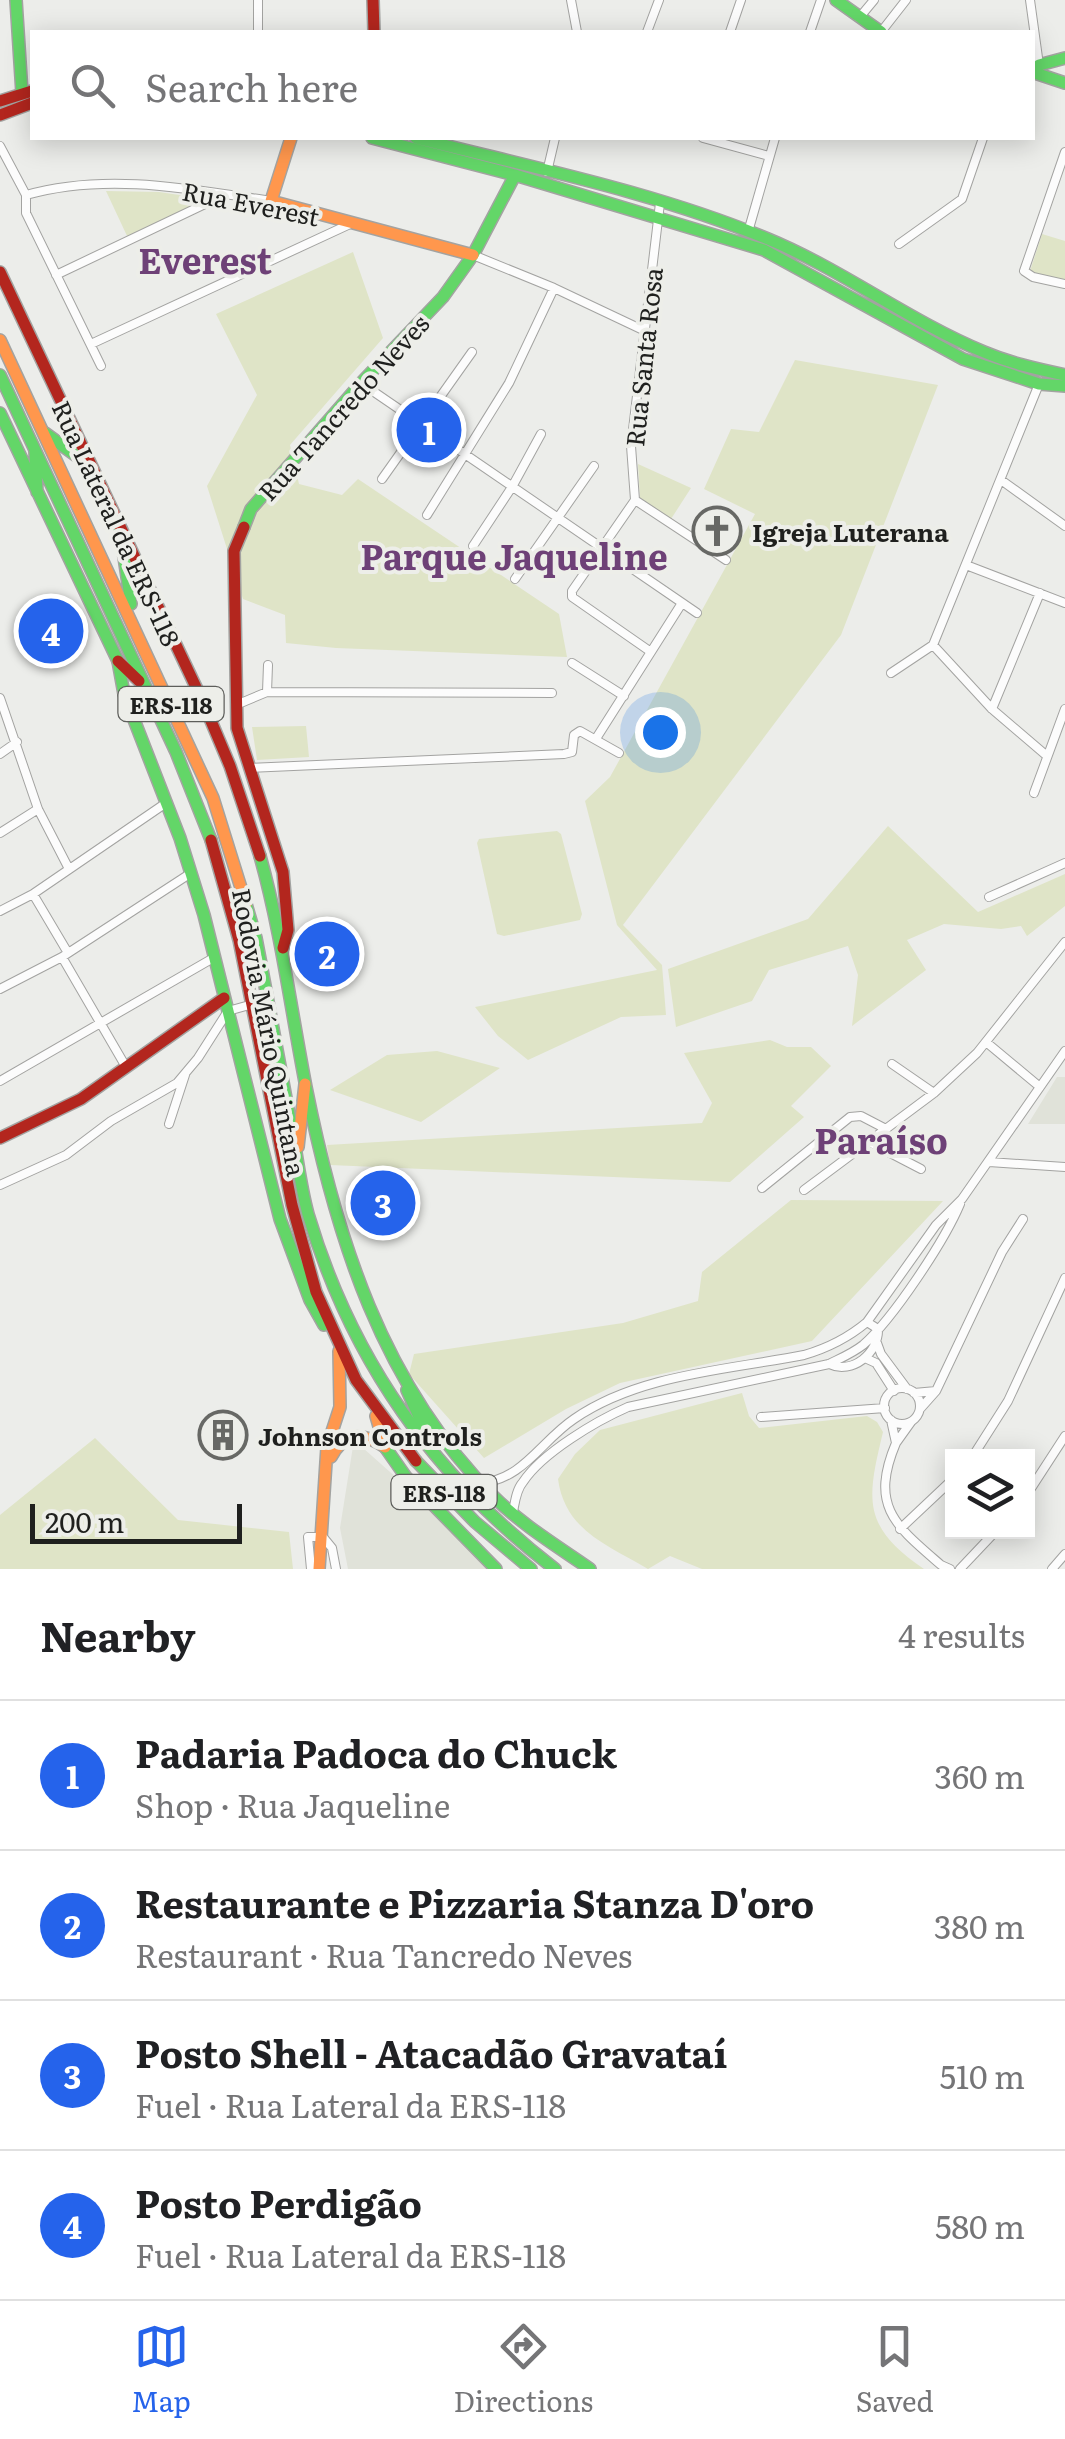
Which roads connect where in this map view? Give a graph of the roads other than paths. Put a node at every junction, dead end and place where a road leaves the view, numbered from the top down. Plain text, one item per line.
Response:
1 (16, 0) edge
2 (258, 0) edge
3 (373, 0) edge
4 (572, 0) edge
5 (660, 0) edge
6 (741, 0) edge
7 (821, 0) edge
8 (836, 0) edge
9 (874, 0) edge
10 (906, 0) edge
11 (1030, 0) edge
12 (859, 18) junction
13 (258, 30) edge
14 (374, 30) edge
15 (576, 30) edge
16 (648, 30) edge
17 (731, 30) edge
18 (811, 30) edge
19 (878, 30) edge
20 (883, 30) edge
21 (1032, 30) edge
22 (1065, 58) edge
23 (1035, 70) edge
24 (1065, 83) edge
25 (27, 92) edge
26 (0, 102) edge
27 (30, 104) edge
28 (0, 116) edge
29 (290, 140) edge
30 (379, 140) edge
31 (422, 140) edge
32 (554, 140) edge
33 (710, 140) edge
34 (773, 140) edge
35 (982, 140) edge
36 (0, 146) edge
37 (1065, 152) edge
38 (769, 156) junction
39 (514, 176) junction
40 (546, 178) junction
41 (226, 194) junction
42 (26, 195) junction
43 (271, 201) junction
44 (660, 203) junction
45 (658, 218) junction
46 (350, 224) junction
47 (748, 232) junction
48 (900, 244) dead end
49 (473, 255) junction
50 (0, 272) edge
51 (56, 275) junction
52 (1065, 284) edge
53 (554, 288) junction
54 (645, 331) junction
55 (0, 340) edge
56 (91, 344) junction
57 (472, 352) dead end
58 (101, 366) dead end
59 (0, 375) edge
60 (1065, 375) edge
61 (361, 383) junction
62 (1039, 384) junction
63 (1065, 386) edge
64 (0, 413) edge
65 (420, 424) junction
66 (44, 432) junction
67 (541, 434) dead end
68 (34, 446) junction
69 (466, 455) junction
70 (88, 464) junction
71 (594, 466) dead end
72 (382, 479) dead end
73 (1001, 480) junction
74 (512, 487) junction
75 (37, 492) junction
76 (635, 500) junction
77 (427, 515) dead end
78 (558, 518) junction
79 (1065, 526) edge
80 (120, 530) junction
81 (473, 546) dead end
82 (603, 549) junction
83 (726, 560) dead end
84 (966, 564) junction
85 (515, 579) dead end
86 (1040, 593) junction
87 (1065, 602) edge
88 (682, 603) junction
89 (697, 613) dead end
90 (140, 639) junction
91 (933, 645) junction
92 (651, 652) junction
93 (118, 661) junction
94 (572, 663) dead end
95 (268, 665) dead end
96 (890, 673) dead end
97 (146, 688) junction
98 (267, 692) junction
99 (552, 693) dead end
100 (624, 696) junction
101 (0, 698) edge
102 (236, 705) junction
103 (992, 709) junction
104 (1064, 712) edge
105 (597, 737) junction
106 (17, 742) junction
107 (619, 752) dead end
108 (0, 754) edge
109 (1047, 756) junction
110 (249, 768) junction
111 (1034, 793) dead end
112 (166, 802) junction
113 (38, 809) junction
114 (0, 833) edge
115 (1065, 863) edge
116 (68, 869) junction
117 (191, 873) junction
118 (284, 878) junction
119 (268, 885) junction
120 (34, 894) junction
121 (988, 897) dead end
122 (0, 911) edge
123 (1065, 942) edge
124 (283, 948) junction
125 (65, 955) junction
126 (215, 957) junction
127 (0, 989) edge
128 (226, 1004) junction
129 (254, 1004) junction
130 (100, 1026) junction
131 (986, 1042) junction
132 (1065, 1052) edge
133 (892, 1064) dead end
134 (126, 1067) junction
135 (1053, 1069) junction
136 (1065, 1069) edge
137 (185, 1075) junction
138 (0, 1081) edge
139 (305, 1084) junction
140 (1040, 1087) junction
141 (934, 1093) junction
142 (170, 1124) dead end
143 (886, 1129) junction
144 (0, 1138) edge
145 (869, 1142) junction
146 (296, 1162) junction
147 (988, 1162) junction
148 (1065, 1167) edge
149 (921, 1169) dead end
150 (0, 1185) edge
151 (762, 1188) dead end
152 (804, 1190) dead end
153 (962, 1200) junction
154 (1023, 1219) dead end
155 (1065, 1278) edge
156 (867, 1322) junction
157 (878, 1329) junction
158 (877, 1343) junction
159 (339, 1348) junction
160 (865, 1358) junction
161 (829, 1364) junction
162 (407, 1390) junction
163 (894, 1390) junction
164 (911, 1391) junction
165 (936, 1391) junction
166 (371, 1400) junction
167 (885, 1408) junction
168 (920, 1409) junction
169 (761, 1417) dead end
170 (890, 1420) junction
171 (911, 1422) junction
172 (1065, 1436) edge
173 (896, 1443) junction
174 (385, 1447) junction
175 (977, 1449) edge
176 (438, 1460) junction
177 (324, 1475) junction
178 (1035, 1482) edge
179 (480, 1483) junction
180 (945, 1487) edge
181 (512, 1512) junction
182 (900, 1529) junction
183 (323, 1537) junction
184 (988, 1539) edge
185 (1065, 1554) edge
186 (311, 1569) edge
187 (319, 1569) edge
188 (336, 1569) edge
189 (496, 1569) edge
190 (531, 1569) edge
191 (554, 1569) edge
192 (590, 1569) edge
193 (950, 1569) edge
194 (960, 1569) edge
195 (1052, 1569) edge

1 - 25 main road
2 - 13 street
3 - 14 main road
4 - 15 street
5 - 16 street
6 - 17 street
7 - 18 street
8 - 12 main road
9 - 12 street
10 - 20 street
11 - 21 street
12 - 19 main road
22 - 23 main road
23 - 24 main road
25 - 26 main road
27 - 28 main road
29 - 43 main road
30 - 39 main road
31 - 40 main road
32 - 40 street
33 - 38 street
34 - 38 street
35 - 48 street
36 - 42 street
37 - 52 street
38 - 47 street
39 - 40 main road
39 - 49 main road, Rua Tancredo Neves
40 - 44 main road
40 - 45 main road
41 - 42 street, Rua Everest
41 - 43 street, Rua Everest
41 - 51 street
42 - 51 street
43 - 46 main road, Rua Everest
44 - 45 street, Rua Santa Rosa
44 - 47 main road
45 - 54 street, Rua Santa Rosa
45 - 62 main road
46 - 49 main road, Rua Everest
46 - 56 street
47 - 60 main road
49 - 53 street
49 - 61 main road, Rua Tancredo Neves
50 - 70 main road, Rua Lateral da ERS-118
51 - 56 street
53 - 54 street
53 - 69 street
54 - 76 street, Rua Santa Rosa
55 - 66 main road, Rodovia Mário Quintana / ERS-118
56 - 58 street
57 - 65 street
59 - 68 main road, Rodovia Mário Quintana / ERS-118
61 - 65 street
61 - 102 main road, Rua Tancredo Neves
62 - 63 main road
62 - 73 street
64 - 75 main road
65 - 69 street
65 - 72 street
66 - 70 main road
66 - 90 main road, Rodovia Mário Quintana / ERS-118
67 - 74 street
68 - 75 main road
68 - 97 main road, Rodovia Mário Quintana / ERS-118
69 - 74 street
69 - 77 street
70 - 80 main road, Rua Lateral da ERS-118
71 - 78 street
73 - 79 street
73 - 84 street
74 - 78 street
74 - 81 street
75 - 93 main road
76 - 82 street
76 - 83 street
78 - 82 street
78 - 85 street
80 - 90 main road
80 - 119 main road, Rua Lateral da ERS-118
82 - 88 street
82 - 92 street
84 - 86 street
84 - 91 street
86 - 87 street
86 - 103 street
88 - 89 street
88 - 92 street
90 - 146 main road, Rodovia Mário Quintana / ERS-118
91 - 96 street
91 - 103 street
92 - 100 street
93 - 97 main road
93 - 112 main road
94 - 100 street
95 - 98 street
97 - 129 main road, Rodovia Mário Quintana / ERS-118
98 - 99 street
98 - 102 street
100 - 105 street
101 - 106 street
102 - 110 main road, Rua Tancredo Neves
103 - 109 street
104 - 109 street
105 - 107 street
105 - 110 street
106 - 108 street
106 - 113 street
109 - 111 street
110 - 118 main road, Rua Tancredo Neves
112 - 116 street
112 - 117 main road
113 - 114 street
113 - 116 street
115 - 121 street
116 - 120 street
117 - 125 street
117 - 126 main road
118 - 119 main road
118 - 124 main road, Rua Tancredo Neves
119 - 124 main road, Rua Lateral da ERS-118
120 - 122 street
120 - 125 street
123 - 131 street
124 - 139 main road, Rua Lateral da ERS-118
125 - 127 street
125 - 130 street
126 - 128 main road
126 - 130 street
128 - 129 street
128 - 134 main road
128 - 137 street
128 - 159 main road
129 - 159 main road, Rodovia Mário Quintana / ERS-118
130 - 134 street
130 - 138 street
131 - 140 street
131 - 141 street
132 - 135 street
133 - 141 street
134 - 144 main road
135 - 136 street
135 - 140 street
137 - 142 street
137 - 150 street
139 - 146 main road
139 - 162 main road, Rua Lateral da ERS-118
140 - 147 street
141 - 143 street
143 - 145 street
143 - 151 street
145 - 149 street
145 - 152 street
146 - 176 main road, Rodovia Mário Quintana / ERS-118
147 - 148 street
147 - 153 street
153 - 156 street
153 - 157 street
154 - 165 street
155 - 175 street
156 - 157 street
156 - 179 street
157 - 158 street
157 - 161 street
158 - 160 street
158 - 164 street
159 - 166 main road, Rodovia Mário Quintana / ERS-118
159 - 177 main road
160 - 161 street
160 - 163 street
161 - 181 street
162 - 176 main road
162 - 179 main road, Rua Lateral da ERS-118
163 - 164 street
163 - 167 street
164 - 165 street
164 - 168 street
165 - 168 street
166 - 174 main road
166 - 190 main road, Rodovia Mário Quintana / ERS-118
167 - 169 street
167 - 170 street
168 - 171 street
170 - 171 street
170 - 173 street
171 - 173 street
172 - 178 street
173 - 182 street
174 - 177 main road
174 - 189 main road
176 - 191 main road, Rodovia Mário Quintana / ERS-118
177 - 183 main road
179 - 181 main road, Rua Lateral da ERS-118
180 - 182 street
181 - 192 main road, Rua Lateral da ERS-118
182 - 193 street
183 - 186 street
183 - 187 main road
183 - 188 street
184 - 194 street
185 - 195 street

